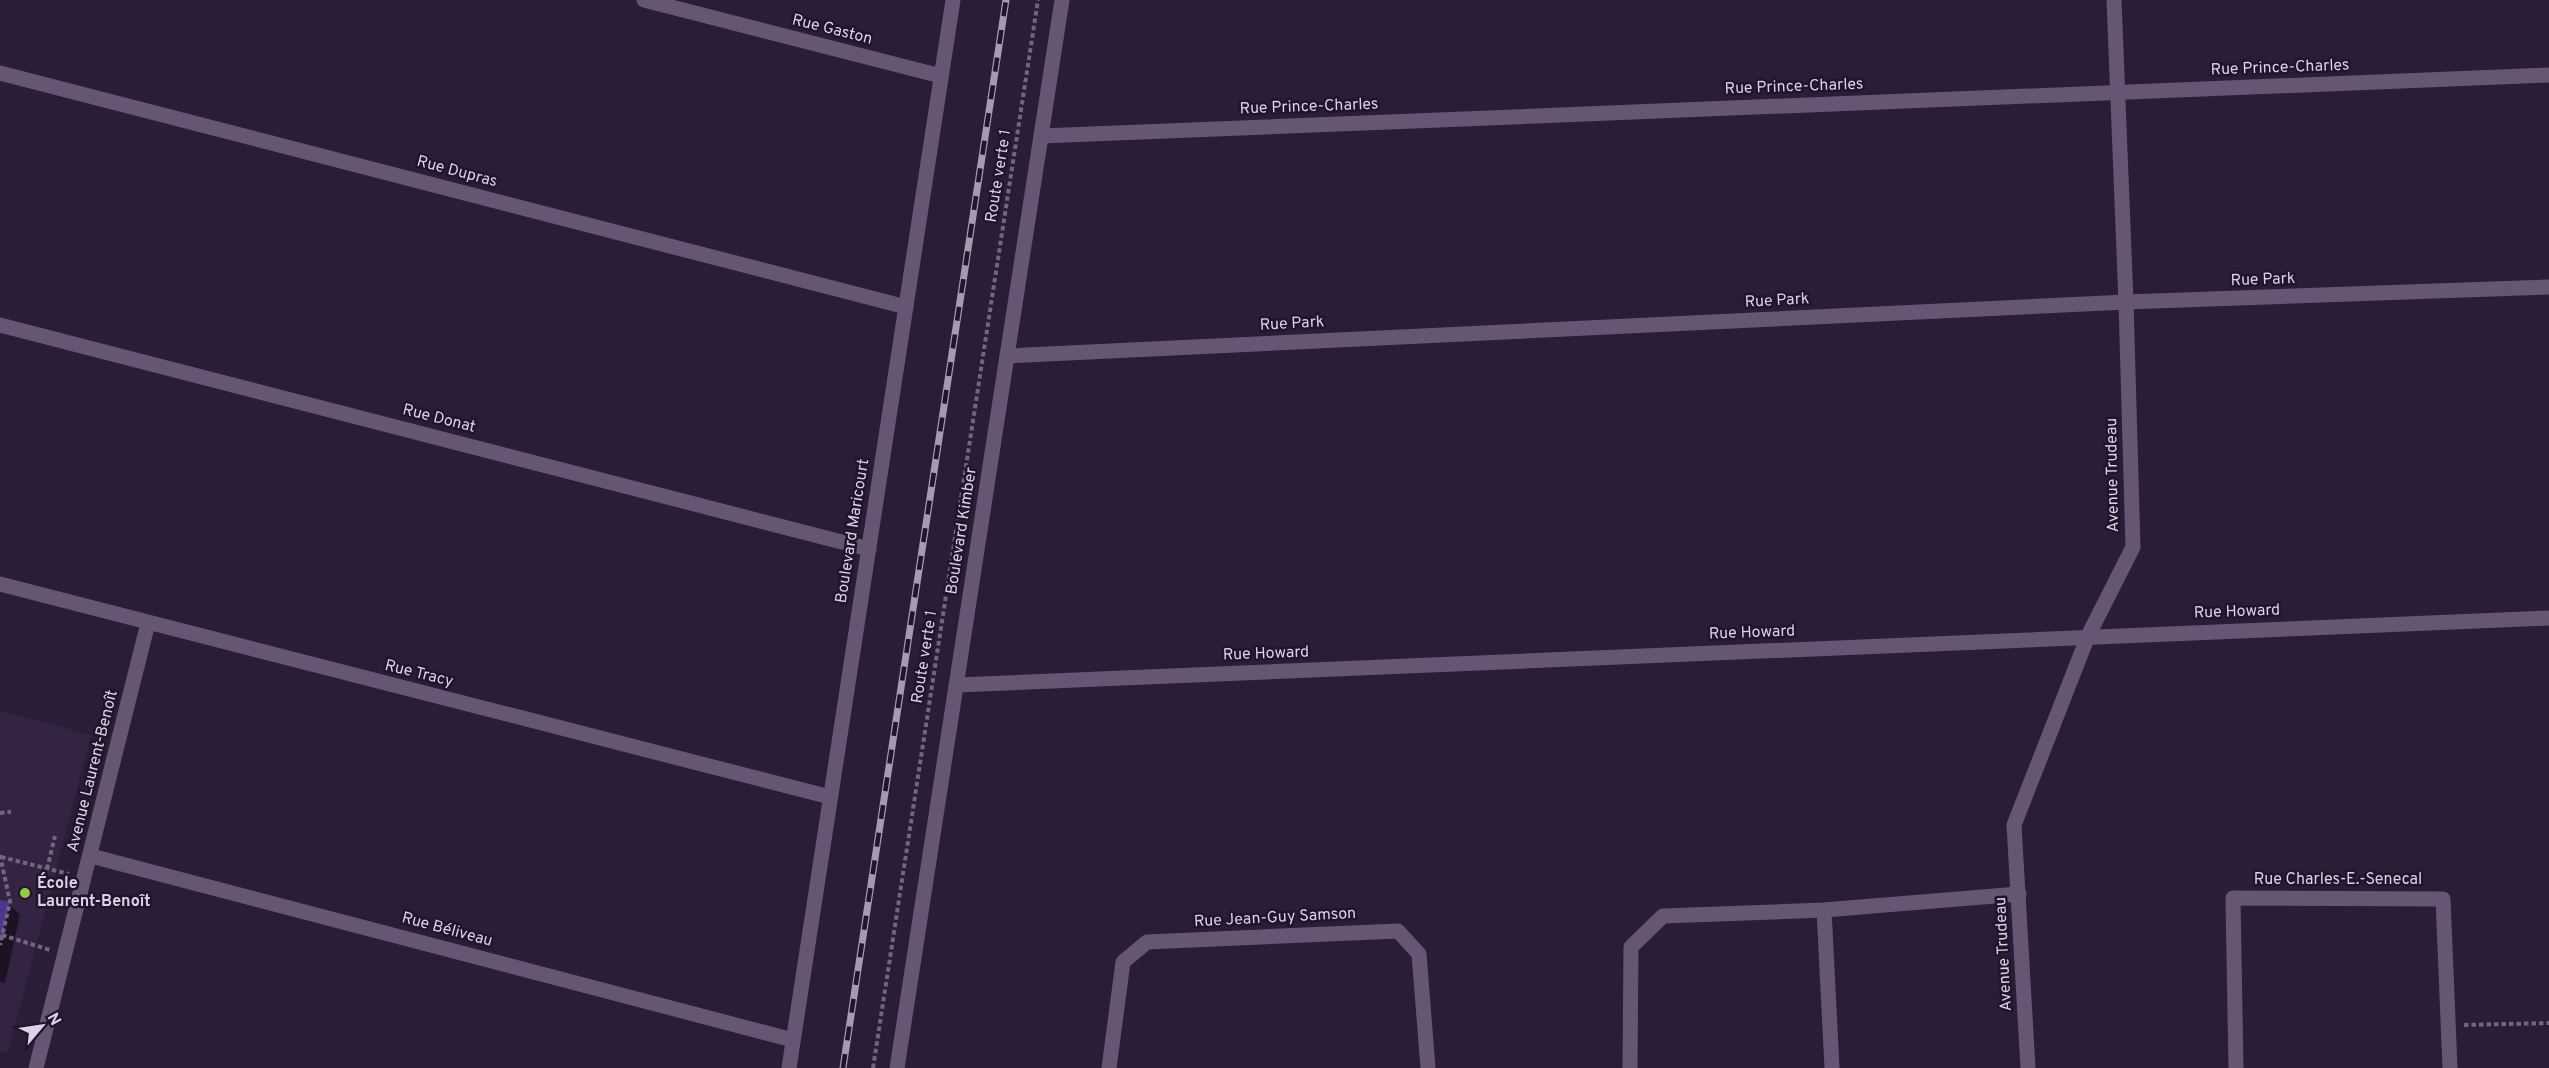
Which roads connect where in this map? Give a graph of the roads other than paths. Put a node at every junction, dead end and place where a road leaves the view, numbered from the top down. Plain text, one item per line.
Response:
1 (644, 0) edge
2 (953, 0) edge
3 (1062, 0) edge
4 (2114, 0) edge
5 (0, 72) edge
6 (2549, 75) edge
7 (941, 76) junction
8 (2117, 92) junction
9 (1041, 136) junction
10 (2549, 287) edge
11 (2127, 302) junction
12 (906, 307) junction
13 (0, 325) edge
14 (1007, 356) junction
15 (868, 549) junction
16 (0, 584) edge
17 (2549, 618) edge
18 (148, 623) junction
19 (2088, 636) junction
20 (956, 686) junction
21 (830, 797) junction
22 (91, 856) junction
23 (2019, 894) junction
24 (1824, 909) junction
25 (793, 1040) junction
26 (36, 1068) edge
27 (789, 1068) edge
28 (897, 1068) edge
29 (1109, 1068) edge
30 (1428, 1068) edge
31 (1630, 1068) edge
32 (1832, 1068) edge
33 (2028, 1068) edge
34 (2235, 1068) edge
35 (2450, 1068) edge

1 - 7 street, Rue Gaston
2 - 7 street, Boulevard Maricourt
3 - 9 street, Boulevard Kimber
4 - 8 street, Avenue Trudeau
5 - 12 street, Rue Dupras
6 - 8 street, Rue Prince-Charles
7 - 12 street, Boulevard Maricourt
8 - 9 street, Rue Prince-Charles
8 - 11 street, Avenue Trudeau
9 - 14 street, Boulevard Kimber
10 - 11 street, Rue Park
11 - 14 street, Rue Park
11 - 19 street, Avenue Trudeau
12 - 15 street, Boulevard Maricourt
13 - 15 street, Rue Donat
14 - 20 street, Boulevard Kimber
15 - 21 street, Boulevard Maricourt
16 - 18 street, Rue Tracy
17 - 19 street, Rue Howard
18 - 21 street, Rue Tracy
18 - 22 street, Avenue Laurent-Benoît
19 - 20 street, Rue Howard
19 - 23 street, Avenue Trudeau
20 - 28 street, Boulevard Kimber
21 - 25 street, Boulevard Maricourt
22 - 25 street, Rue Béliveau
22 - 26 street, Avenue Laurent-Benoît
23 - 24 street
23 - 33 street, Avenue Trudeau
24 - 31 street
24 - 32 street
25 - 27 street, Boulevard Maricourt
29 - 30 street, Rue Jean-Guy Samson
34 - 35 street, Rue Charles-E.-Senecal

